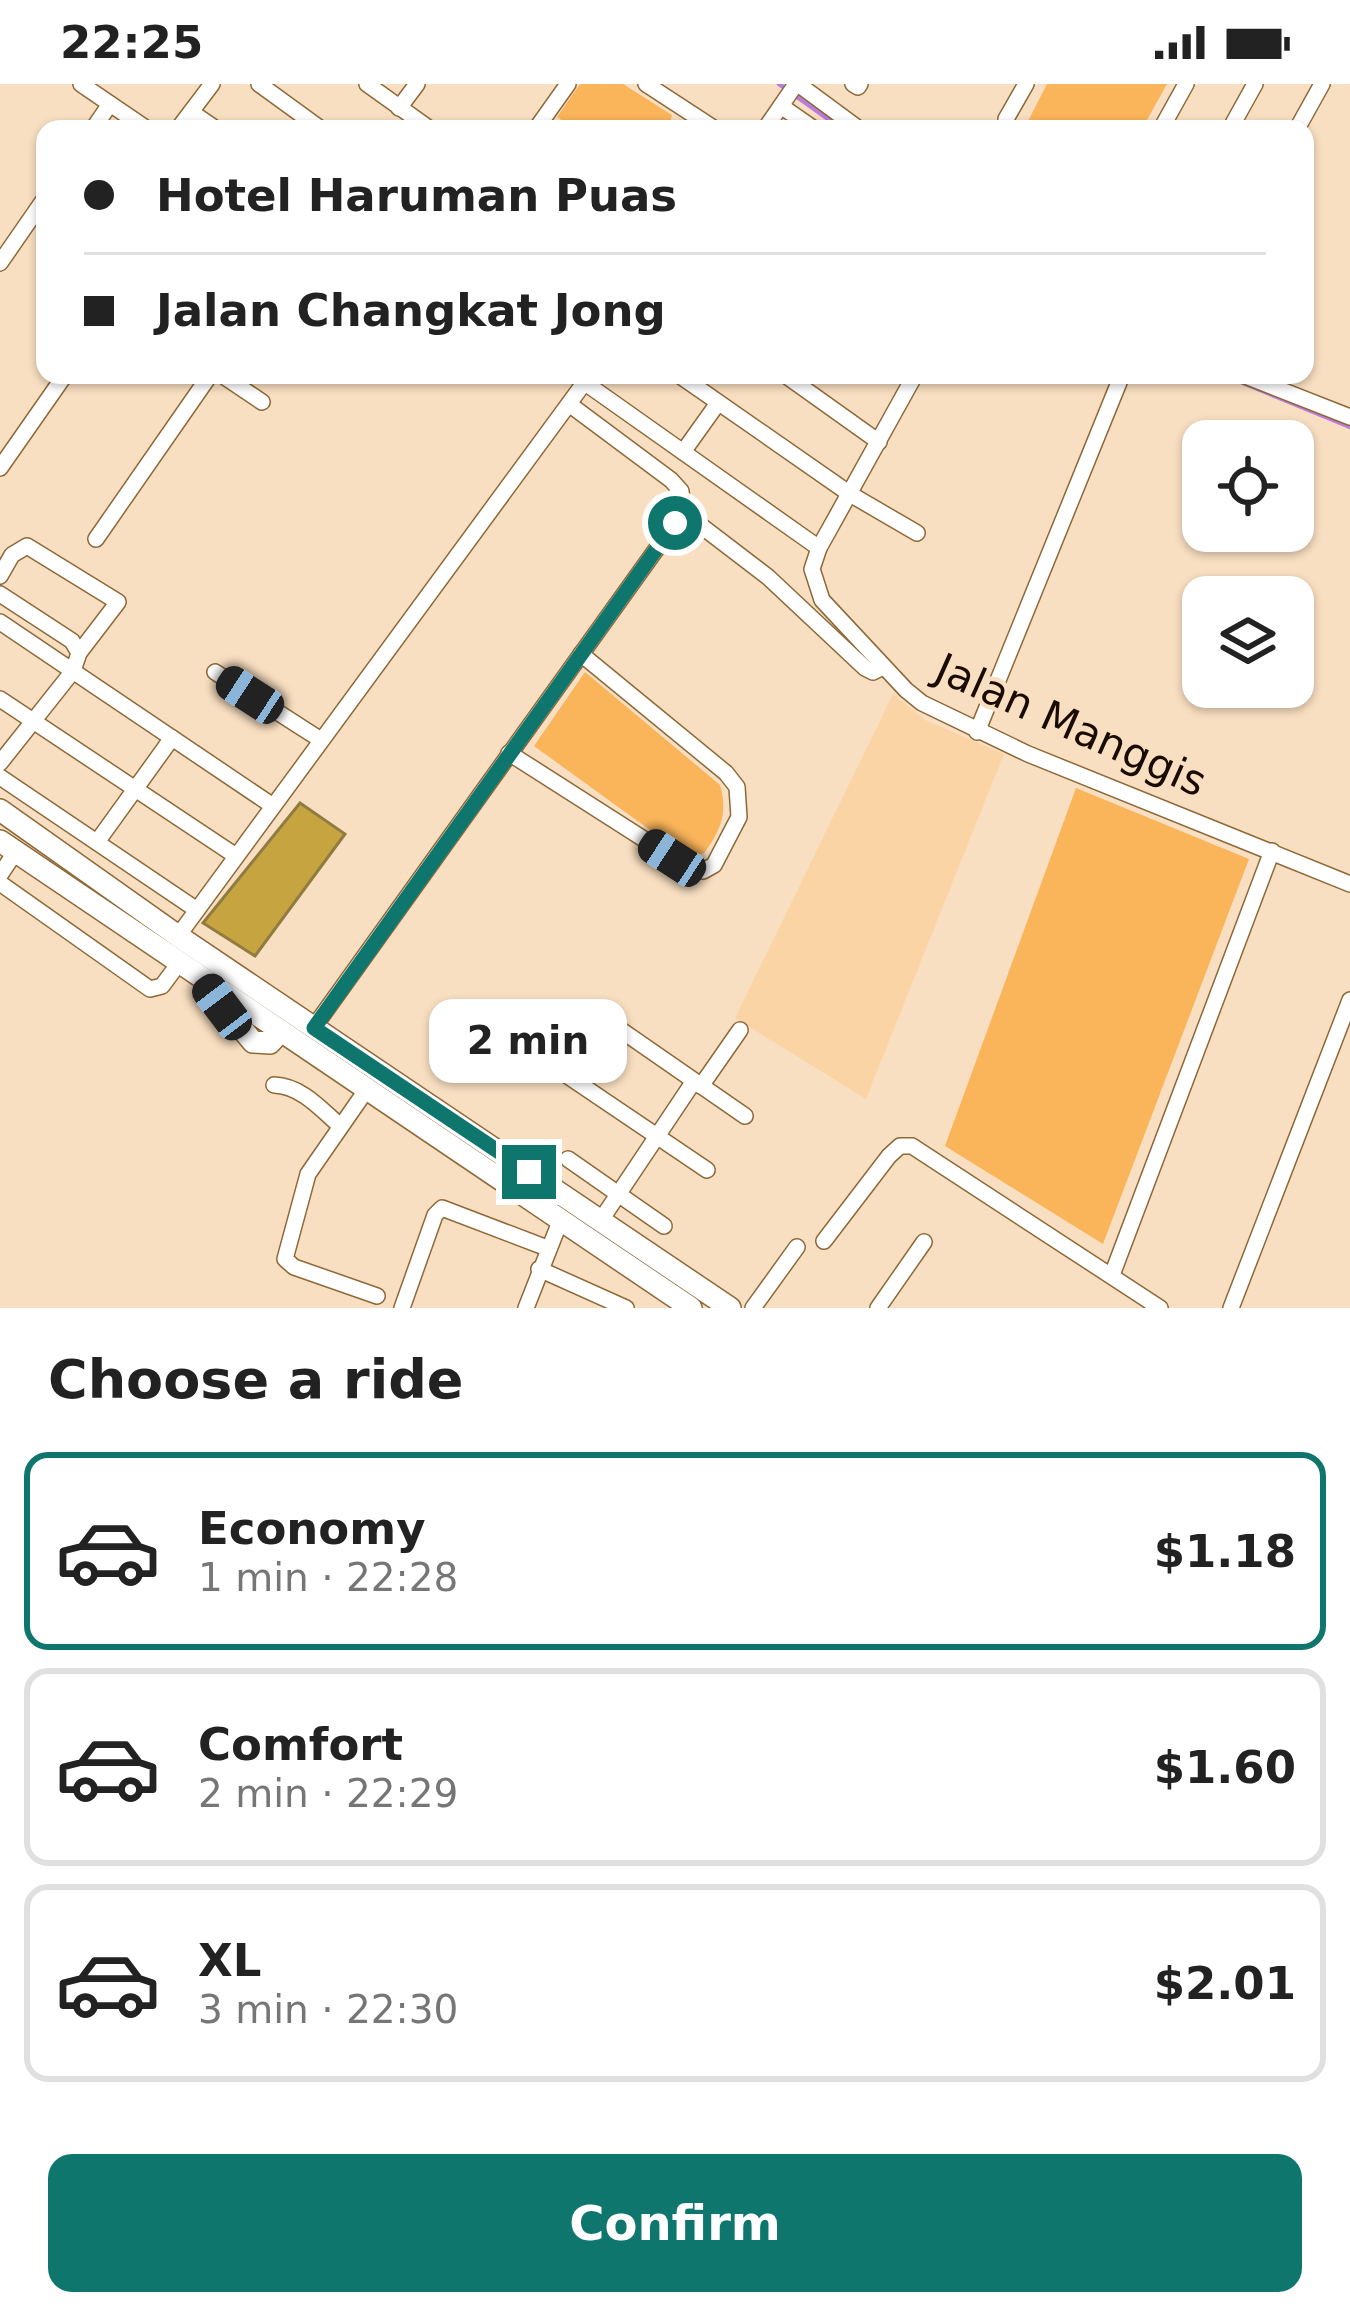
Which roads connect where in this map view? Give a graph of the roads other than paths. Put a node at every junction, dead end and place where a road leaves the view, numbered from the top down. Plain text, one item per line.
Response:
1 (81, 84) edge
2 (212, 84) edge
3 (259, 84) edge
4 (368, 84) edge
5 (417, 84) edge
6 (568, 84) edge
7 (646, 84) edge
8 (1026, 84) edge
9 (1186, 84) edge
10 (1255, 84) edge
11 (1322, 84) edge
12 (796, 85) edge
13 (110, 104) junction
14 (782, 104) junction
15 (399, 107) junction
16 (191, 112) junction
17 (693, 114) junction
18 (99, 120) edge
19 (134, 120) edge
20 (185, 120) edge
21 (202, 120) edge
22 (309, 120) edge
23 (417, 120) edge
24 (542, 120) edge
25 (689, 120) edge
26 (702, 120) edge
27 (772, 120) edge
28 (802, 120) edge
29 (846, 120) edge
30 (1008, 120) edge
31 (1166, 120) edge
32 (1235, 120) edge
33 (1302, 120) edge
34 (36, 211) edge
35 (0, 263) edge
36 (59, 384) edge
37 (204, 384) edge
38 (235, 384) edge
39 (580, 384) edge
40 (591, 384) edge
41 (692, 384) edge
42 (798, 384) edge
43 (910, 384) edge
44 (1118, 384) edge
45 (1266, 384) edge
46 (262, 402) dead end
47 (718, 403) junction
48 (569, 404) junction
49 (1350, 417) edge
50 (879, 442) junction
51 (683, 452) junction
52 (0, 468) edge
53 (850, 494) junction
54 (683, 512) junction
55 (916, 533) dead end
56 (96, 538) dead end
57 (819, 548) junction
58 (0, 576) edge
59 (0, 594) edge
60 (0, 622) edge
61 (79, 652) junction
62 (581, 654) junction
63 (883, 667) junction
64 (73, 671) junction
65 (215, 672) dead end
66 (0, 699) edge
67 (32, 722) junction
68 (977, 732) junction
69 (172, 738) junction
70 (321, 740) junction
71 (509, 753) junction
72 (0, 763) edge
73 (0, 777) edge
74 (134, 790) junction
75 (273, 806) junction
76 (0, 810) edge
77 (28, 829) junction
78 (97, 842) junction
79 (8, 846) edge
80 (1272, 851) junction
81 (236, 856) junction
82 (55, 878) junction
83 (0, 879) edge
84 (1350, 884) edge
85 (197, 910) junction
86 (178, 936) junction
87 (179, 963) junction
88 (252, 986) junction
89 (1350, 1000) edge
90 (595, 1012) dead end
91 (314, 1028) junction
92 (740, 1030) dead end
93 (280, 1031) junction
94 (559, 1070) dead end
95 (698, 1083) junction
96 (274, 1085) dead end
97 (367, 1089) junction
98 (745, 1116) dead end
99 (339, 1125) junction
100 (656, 1138) junction
101 (568, 1159) dead end
102 (707, 1170) dead end
103 (619, 1193) junction
104 (561, 1219) junction
105 (601, 1220) junction
106 (664, 1226) dead end
107 (824, 1240) dead end
108 (924, 1242) dead end
109 (547, 1247) junction
110 (797, 1247) dead end
111 (539, 1269) junction
112 (1112, 1275) junction
113 (377, 1296) dead end
114 (402, 1308) edge
115 (526, 1308) edge
116 (626, 1308) edge
117 (691, 1308) edge
118 (730, 1308) edge
119 (753, 1308) edge
120 (878, 1308) edge
121 (1160, 1308) edge
122 (1231, 1308) edge

1 - 13 street
2 - 16 street
3 - 22 street
4 - 15 street
5 - 15 street
6 - 24 street
7 - 17 street
8 - 30 street
9 - 31 street
10 - 32 street
11 - 33 street
12 - 14 street
12 - 29 street
13 - 18 street
13 - 19 street
14 - 27 street
14 - 28 street
15 - 23 street
16 - 20 street
16 - 21 street
17 - 25 street
17 - 26 street
34 - 35 street
36 - 52 street
37 - 56 street
38 - 46 street
39 - 48 street
40 - 51 street
41 - 47 street
42 - 50 street
43 - 50 street
44 - 68 street
45 - 49 street
47 - 51 street
47 - 53 street
48 - 54 street
48 - 70 street
50 - 53 street
51 - 57 street
53 - 55 street
53 - 57 street
54 - 62 street
54 - 63 street
57 - 63 street, Jalan Manggis
58 - 61 street
59 - 61 street
60 - 64 street
61 - 64 street
62 - 71 street
62 - 71 street
63 - 68 street, Jalan Manggis
64 - 67 street
64 - 69 street
65 - 70 street
66 - 67 street
67 - 72 street
67 - 74 street
68 - 80 street, Jalan Manggis
69 - 74 street
69 - 75 street
70 - 75 street
71 - 91 street
73 - 78 street
74 - 78 street
74 - 81 street
75 - 81 street
76 - 77 highway
77 - 82 highway
77 - 86 highway
78 - 85 street
79 - 82 highway
79 - 83 street
80 - 84 street, Jalan Manggis
80 - 112 street
81 - 85 street
82 - 87 highway
83 - 87 street
85 - 86 street
86 - 88 highway
87 - 93 highway
88 - 91 highway
88 - 93 highway
89 - 122 street
90 - 95 street
91 - 105 highway
92 - 95 street
93 - 97 highway
94 - 100 street
95 - 98 street
95 - 100 street
96 - 99 street
97 - 99 street
97 - 104 highway
99 - 113 street
100 - 102 street
100 - 103 street
101 - 103 street
103 - 105 street
103 - 106 street
104 - 109 street
104 - 117 highway
105 - 118 highway
107 - 112 street
108 - 120 street
109 - 111 street
109 - 114 street
110 - 119 street
111 - 115 street
111 - 116 street
112 - 121 street

